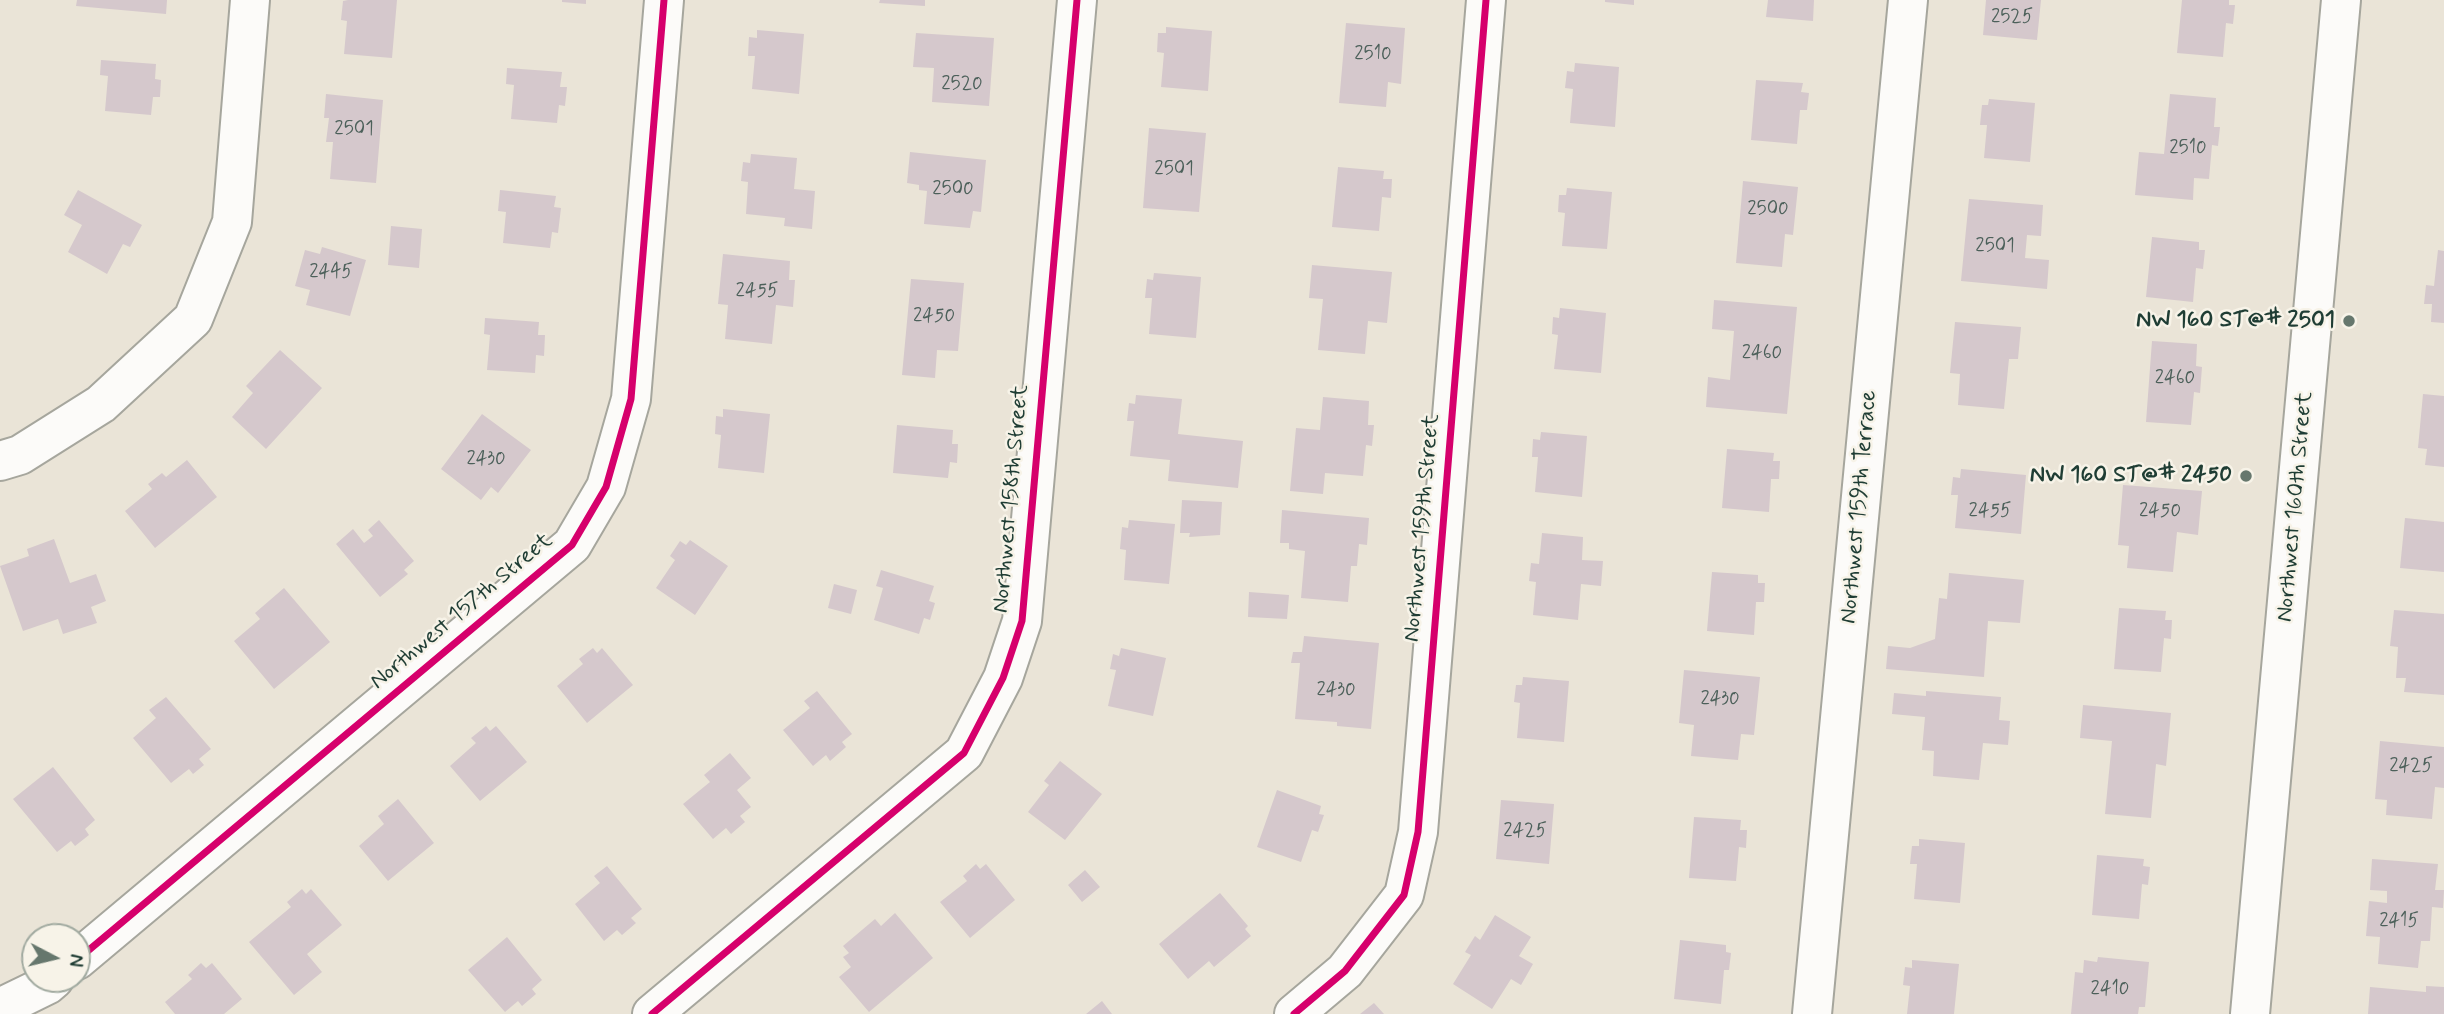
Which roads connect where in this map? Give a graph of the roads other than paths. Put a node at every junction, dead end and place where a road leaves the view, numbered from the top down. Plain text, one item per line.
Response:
1 (250, 0) edge
2 (664, 0) edge
3 (1077, 0) edge
4 (1486, 0) edge
5 (1908, 0) edge
6 (2341, 0) edge
7 (0, 461) edge
8 (91, 948) edge
9 (30, 993) edge
10 (0, 1007) edge
11 (652, 1014) edge
12 (1294, 1014) edge
13 (1812, 1014) edge
14 (2250, 1014) edge

1 - 7 street
2 - 8 street, Northwest 157th Street
3 - 11 street, Northwest 158th Street
4 - 12 street, Northwest 159th Street
5 - 13 street, Northwest 159th Terrace
6 - 14 street, Northwest 160th Street
9 - 10 street

